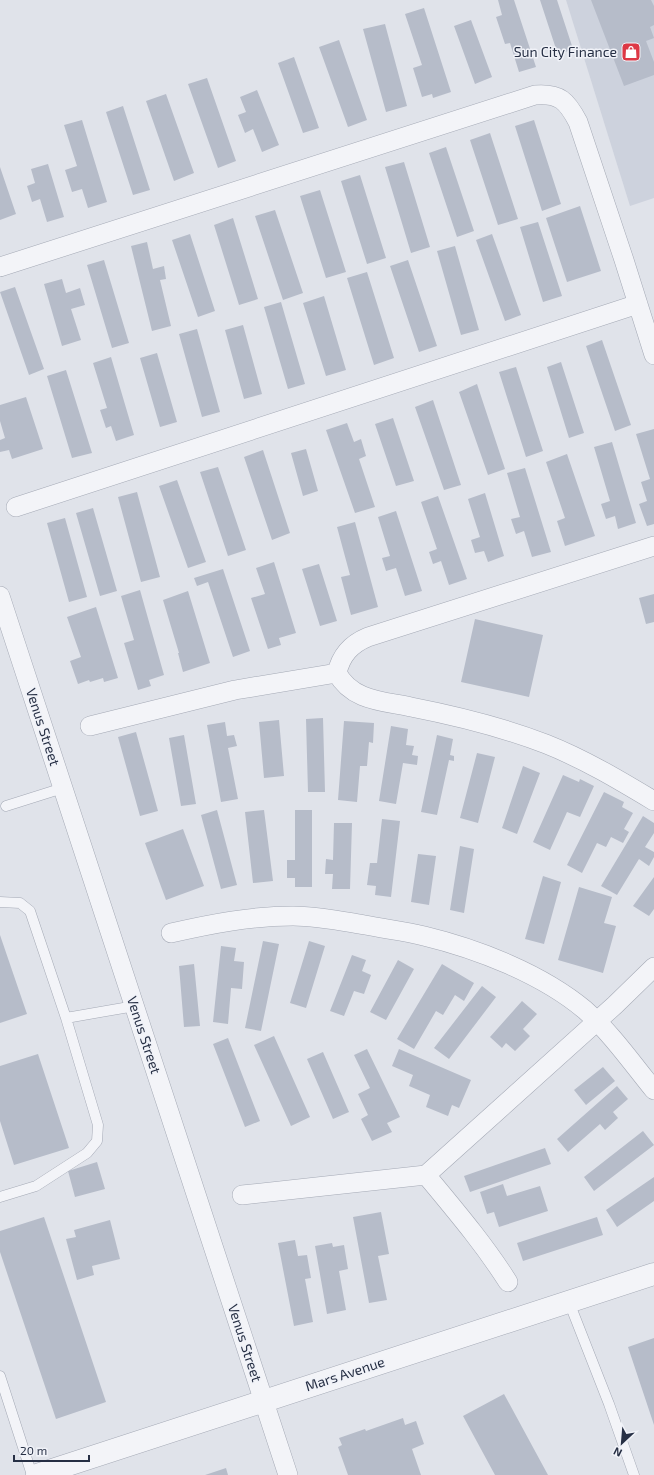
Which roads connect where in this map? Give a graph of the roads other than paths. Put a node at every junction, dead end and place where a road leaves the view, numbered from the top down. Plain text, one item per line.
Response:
1 (0, 268) edge
2 (638, 304) junction
3 (654, 355) edge
4 (16, 507) dead end
5 (654, 546) edge
6 (0, 596) edge
7 (337, 673) junction
8 (90, 726) dead end
9 (63, 788) junction
10 (654, 801) edge
11 (6, 806) dead end
12 (0, 902) edge
13 (171, 933) dead end
14 (654, 967) edge
15 (135, 1006) junction
16 (66, 1018) junction
17 (596, 1021) junction
18 (654, 1090) edge
19 (426, 1175) junction
20 (242, 1195) dead end
21 (0, 1197) edge
22 (654, 1274) edge
23 (508, 1282) dead end
24 (569, 1302) junction
25 (0, 1376) edge
26 (264, 1401) junction
27 (32, 1475) edge
28 (37, 1475) edge
29 (288, 1475) edge
30 (634, 1475) edge

1 - 2 street
2 - 3 street
2 - 4 street
5 - 7 street
6 - 9 street, Venus Street
7 - 8 street
7 - 10 street
9 - 11 lane
9 - 15 street, Venus Street
12 - 16 lane
13 - 17 street
14 - 17 street
15 - 16 lane
15 - 26 street, Venus Street
16 - 21 lane
17 - 18 street
17 - 19 street
19 - 20 street
19 - 23 street
22 - 24 street, Mars Avenue
24 - 26 street, Mars Avenue
24 - 30 lane
25 - 27 lane
26 - 28 street, Mars Avenue
26 - 29 street, Venus Street

